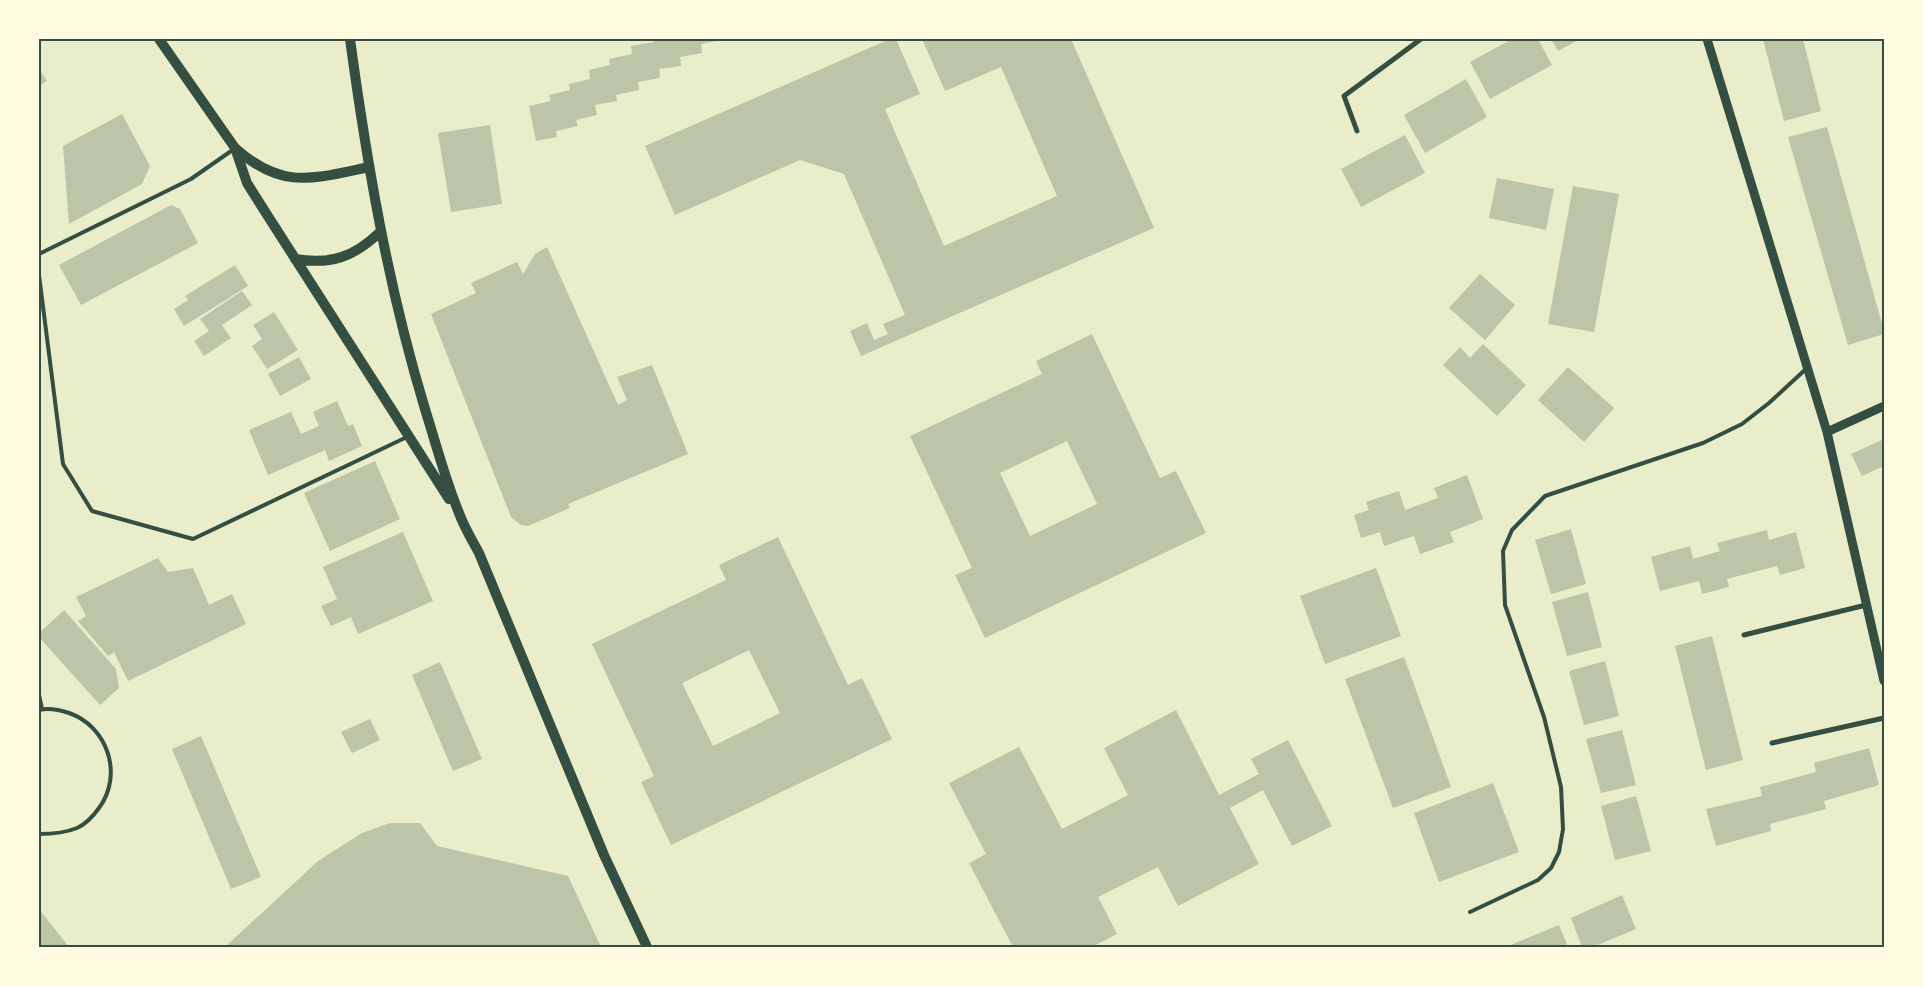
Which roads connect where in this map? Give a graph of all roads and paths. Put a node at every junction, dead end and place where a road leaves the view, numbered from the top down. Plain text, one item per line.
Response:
1 (350, 39) edge
2 (1421, 39) edge
3 (1707, 39) edge
4 (163, 40) edge
5 (1357, 131) dead end
6 (235, 148) junction
7 (368, 166) junction
8 (380, 232) junction
9 (39, 254) edge
10 (295, 259) junction
11 (39, 275) edge
12 (1807, 368) junction
13 (1884, 406) edge
14 (1827, 432) junction
15 (409, 436) junction
16 (459, 514) junction
17 (1866, 605) junction
18 (1744, 635) dead end
19 (1884, 681) edge
20 (39, 695) edge
21 (41, 710) edge
22 (1884, 718) edge
23 (1772, 743) dead end
24 (39, 834) edge
25 (1470, 912) dead end
26 (647, 947) edge

1 - 7 main road
2 - 5 street
3 - 12 street
4 - 6 main road
6 - 7 main road
6 - 9 lane
6 - 10 main road
7 - 8 main road
8 - 10 main road
8 - 16 main road
10 - 15 main road
11 - 15 lane
12 - 14 street
12 - 25 lane
13 - 14 street
14 - 17 street
15 - 16 main road
16 - 26 main road
17 - 18 street
17 - 19 street
20 - 21 lane
21 - 24 lane
22 - 23 street

